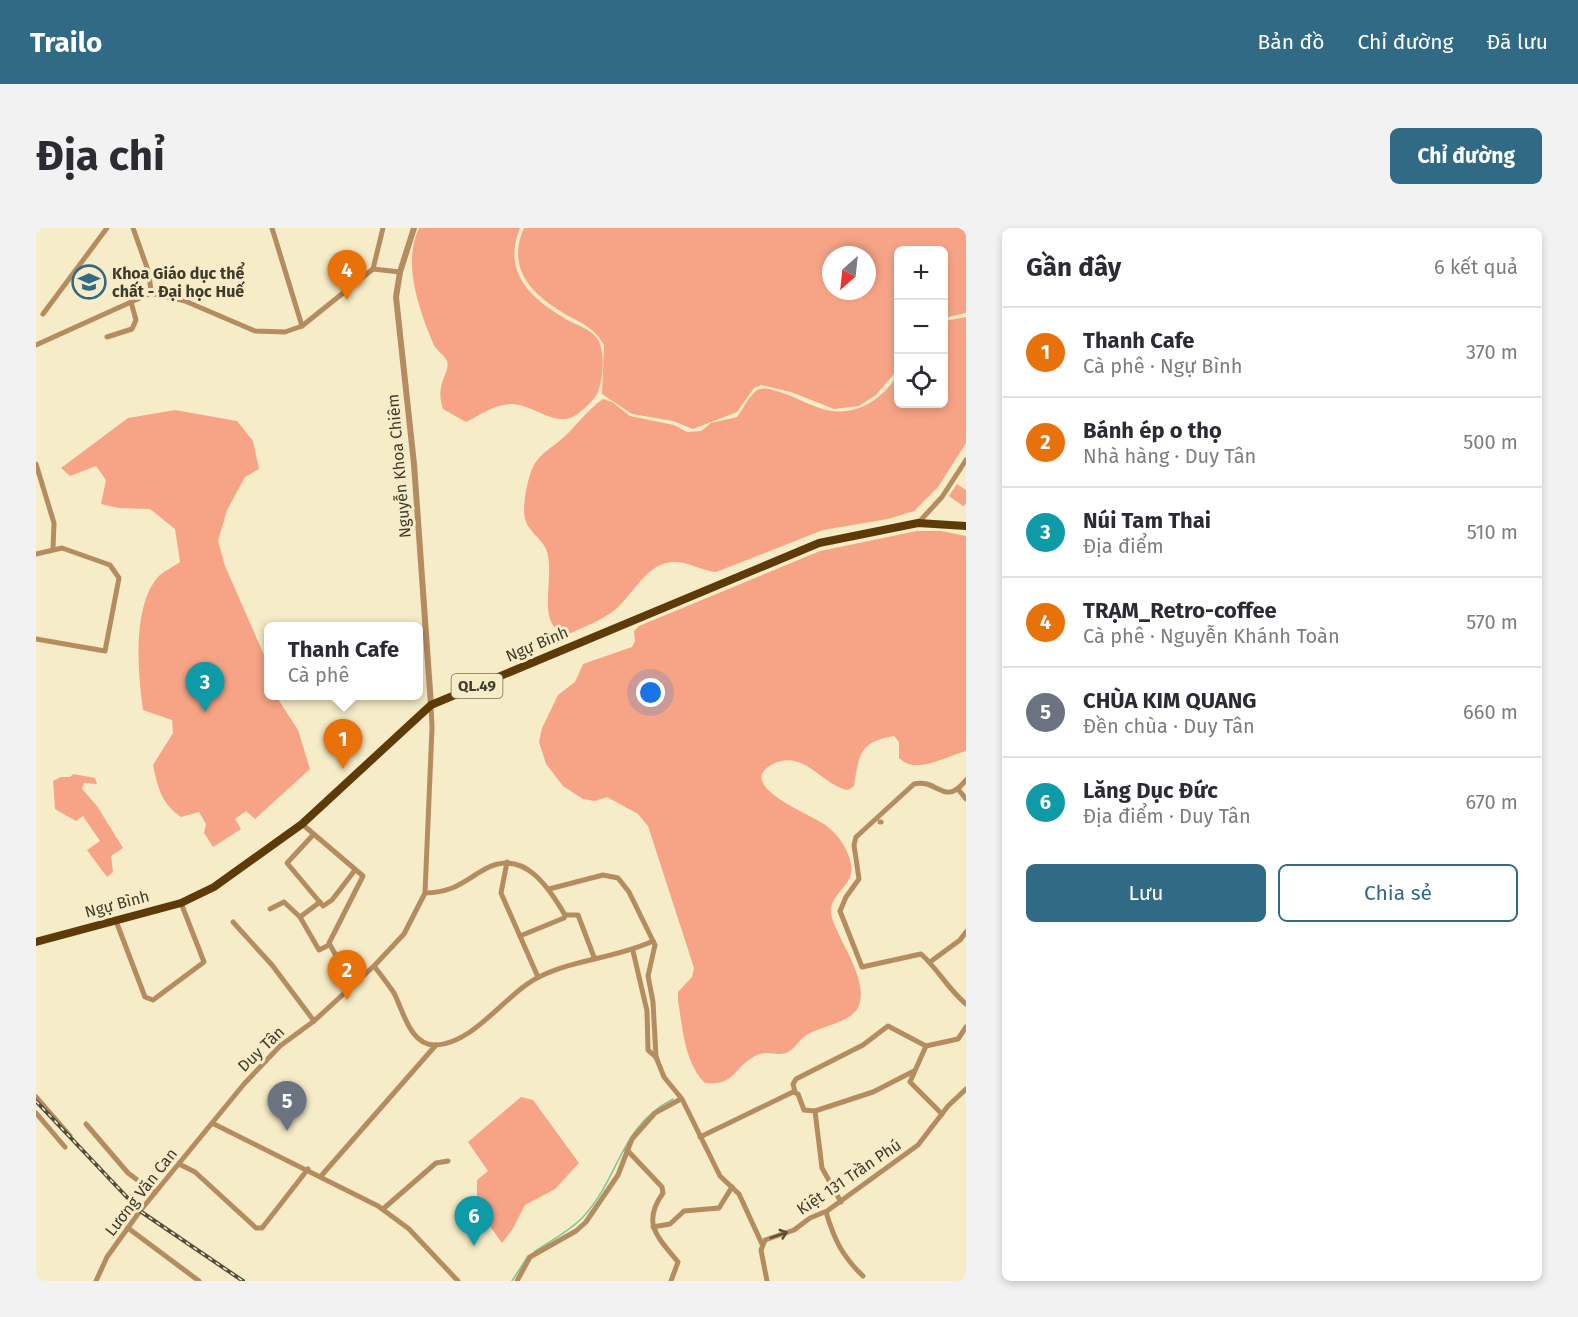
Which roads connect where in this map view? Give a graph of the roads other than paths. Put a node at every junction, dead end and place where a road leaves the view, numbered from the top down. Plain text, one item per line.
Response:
1 (107, 228) edge
2 (133, 228) edge
3 (272, 228) edge
4 (383, 228) edge
5 (414, 228) edge
6 (373, 268) junction
7 (400, 272) junction
8 (151, 293) junction
9 (131, 302) junction
10 (43, 314) dead end
11 (302, 326) junction
12 (107, 337) dead end
13 (36, 345) edge
14 (966, 460) edge
15 (36, 464) edge
16 (918, 523) junction
17 (966, 526) edge
18 (53, 549) junction
19 (36, 554) edge
20 (36, 639) edge
21 (431, 705) junction
22 (966, 780) edge
23 (959, 790) junction
24 (966, 799) edge
25 (302, 824) junction
26 (313, 834) junction
27 (507, 862) junction
28 (356, 870) junction
29 (549, 890) junction
30 (426, 893) junction
31 (320, 902) junction
32 (181, 903) junction
33 (270, 909) dead end
34 (565, 915) junction
35 (300, 917) junction
36 (116, 921) junction
37 (233, 922) dead end
38 (966, 932) edge
39 (520, 936) junction
40 (653, 940) junction
41 (36, 942) edge
42 (329, 945) junction
43 (633, 951) junction
44 (594, 957) junction
45 (930, 962) junction
46 (375, 966) junction
47 (538, 977) junction
48 (353, 986) junction
49 (966, 1004) edge
50 (314, 1021) junction
51 (966, 1027) edge
52 (436, 1045) junction
53 (926, 1046) junction
54 (656, 1057) junction
55 (914, 1071) junction
56 (966, 1089) edge
57 (795, 1092) junction
58 (36, 1096) edge
59 (680, 1098) junction
60 (815, 1112) junction
61 (36, 1113) edge
62 (942, 1114) junction
63 (86, 1124) dead end
64 (214, 1124) junction
65 (70, 1136) dead end
66 (700, 1137) junction
67 (66, 1147) dead end
68 (627, 1150) junction
69 (448, 1161) dead end
70 (180, 1164) junction
71 (308, 1169) junction
72 (321, 1176) junction
73 (732, 1187) junction
74 (155, 1193) junction
75 (841, 1202) junction
76 (383, 1209) junction
77 (825, 1212) junction
78 (653, 1227) junction
79 (128, 1228) junction
80 (762, 1244) junction
81 (863, 1276) dead end
82 (96, 1281) edge
83 (199, 1281) edge
84 (458, 1281) edge
85 (517, 1281) edge
86 (671, 1281) edge
87 (767, 1281) edge

1 - 10 street
2 - 8 street
3 - 11 street
4 - 6 street
5 - 7 street, Nguyễn Khoa Chiêm
6 - 7 street
6 - 11 street
7 - 21 street, Nguyễn Khoa Chiêm
8 - 9 street
8 - 11 street
9 - 12 street
9 - 13 street
14 - 16 street
15 - 18 street
16 - 17 highway, Ngự Bình / QL.49
16 - 21 highway, Ngự Bình / QL.49
18 - 19 street
18 - 20 street
21 - 25 highway, Ngự Bình / QL.49
21 - 30 street, Duy Tân
22 - 23 street
23 - 24 street
23 - 45 street
25 - 26 street
25 - 32 highway, Ngự Bình / QL.49
26 - 28 street
26 - 31 street
27 - 29 street
27 - 30 street
27 - 39 street
28 - 31 street
28 - 42 street
29 - 34 street
29 - 40 street
30 - 46 street, Duy Tân
31 - 35 street
32 - 36 highway, Ngự Bình / QL.49
32 - 36 street
33 - 35 street
34 - 39 street
34 - 44 street
35 - 42 street
36 - 41 highway, Ngự Bình / QL.49
37 - 50 street
38 - 45 street
39 - 47 street
40 - 43 street
40 - 54 street
42 - 48 street
43 - 44 street
43 - 54 street
44 - 47 street
45 - 49 street
46 - 48 street, Duy Tân
46 - 52 street
47 - 52 street
48 - 50 street, Duy Tân
50 - 64 street, Duy Tân
51 - 53 street
52 - 72 street
53 - 55 street
53 - 57 street
54 - 59 street
55 - 60 street
55 - 62 street
56 - 62 street, Kiệt 131 Trần Phú
57 - 60 street
57 - 66 street
58 - 65 street
59 - 66 street
59 - 68 street
60 - 75 street
61 - 67 street
62 - 75 street, Kiệt 131 Trần Phú
63 - 74 street
64 - 70 street, Lương Văn Can
64 - 71 street
66 - 73 street
68 - 78 street
68 - 85 street
69 - 76 street
70 - 71 street
70 - 74 street, Lương Văn Can
71 - 72 street
72 - 76 street
73 - 78 street
73 - 80 street
74 - 79 street, Lương Văn Can
75 - 77 street, Kiệt 131 Trần Phú
76 - 84 street
80 -> 77 street, Kiệt 131 Trần Phú
77 - 81 street
78 - 86 street
79 - 82 street, Lương Văn Can
79 - 83 street
80 - 87 street

